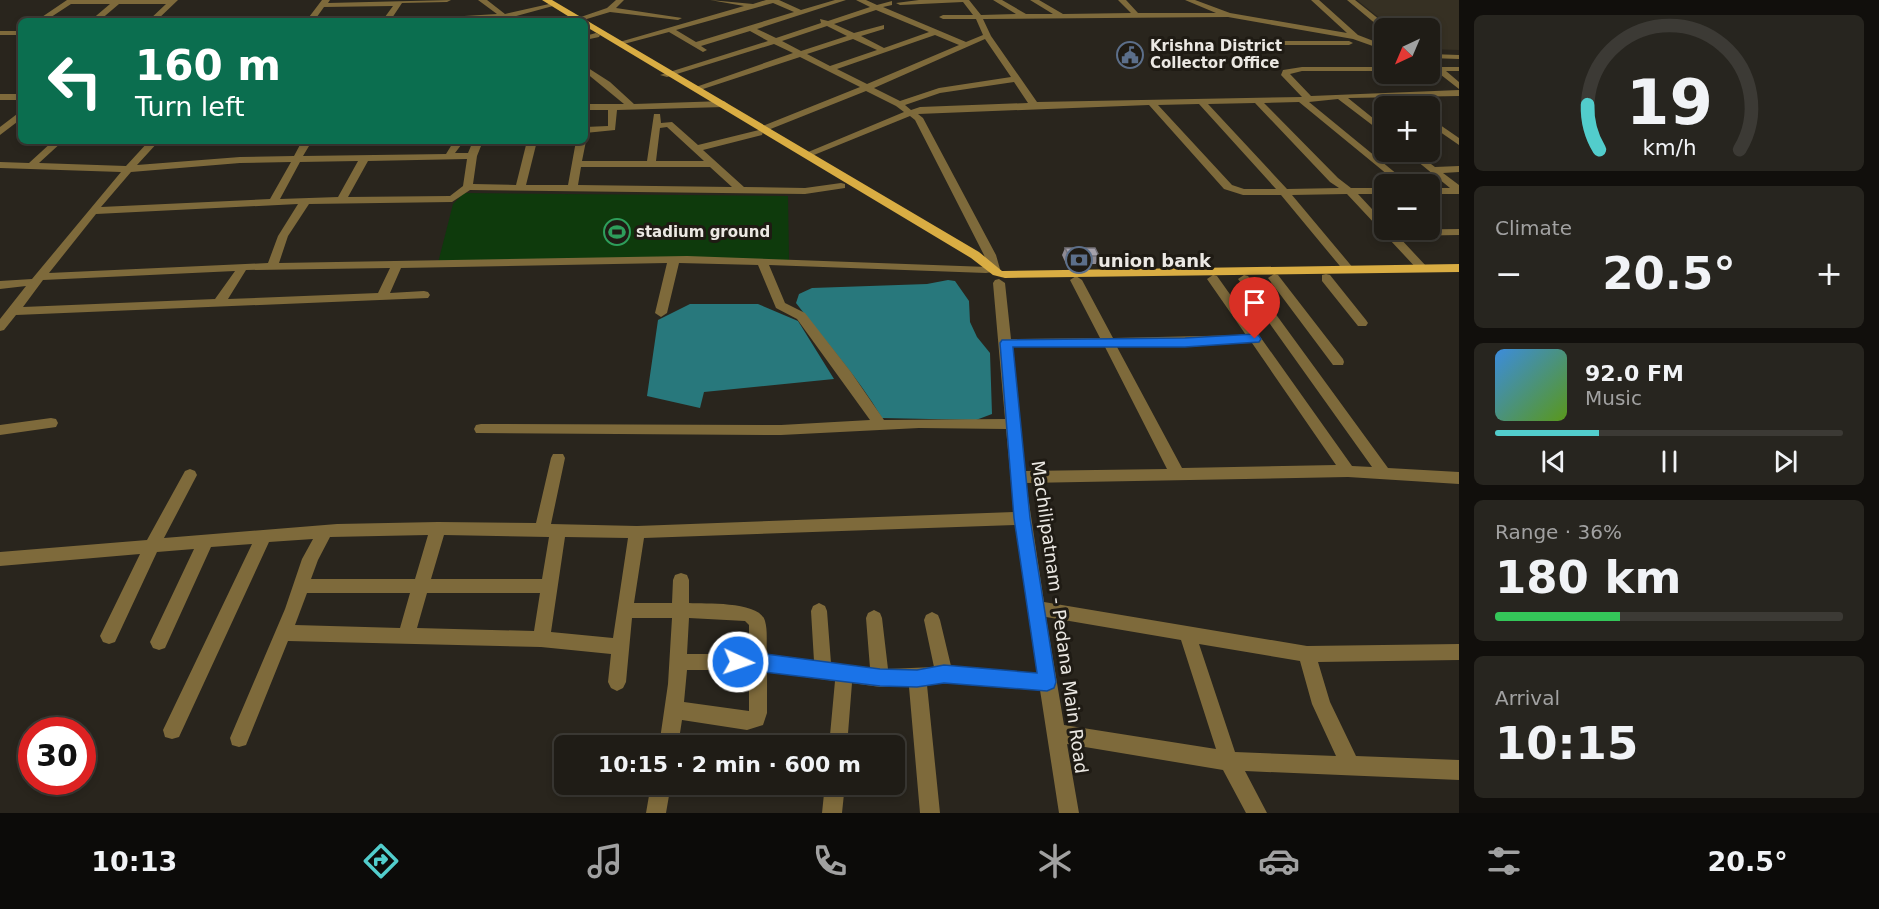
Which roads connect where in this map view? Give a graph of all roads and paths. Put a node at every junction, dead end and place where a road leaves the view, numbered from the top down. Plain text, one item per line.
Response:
1 (447, 0) edge
2 (482, 0) edge
3 (538, 0) edge
4 (621, 0) edge
5 (714, 0) edge
6 (773, 0) edge
7 (842, 0) edge
8 (860, 0) edge
9 (965, 0) edge
10 (997, 0) edge
11 (1034, 0) edge
12 (1122, 0) edge
13 (1189, 0) edge
14 (1315, 0) edge
15 (1351, 0) edge
16 (70, 1) edge
17 (174, 1) edge
18 (426, 1) edge
19 (361, 2) edge
20 (399, 2) edge
21 (116, 3) junction
22 (324, 3) edge
23 (548, 3) edge
24 (889, 3) dead end
25 (900, 3) dead end
26 (756, 5) junction
27 (876, 6) junction
28 (610, 10) junction
29 (801, 12) junction
30 (1135, 14) junction
31 (1228, 15) junction
32 (504, 16) junction
33 (1062, 16) junction
34 (943, 17) dead end
35 (1026, 17) junction
36 (44, 18) edge
37 (98, 18) edge
38 (155, 18) edge
39 (312, 18) edge
40 (388, 18) edge
41 (422, 18) edge
42 (471, 18) edge
43 (507, 18) edge
44 (574, 18) edge
45 (678, 18) dead end
46 (979, 18) junction
47 (1374, 18) edge
48 (588, 19) edge
49 (826, 22) junction
50 (588, 26) edge
51 (881, 27) dead end
52 (750, 28) junction
53 (670, 29) junction
54 (0, 33) edge
55 (18, 33) edge
56 (934, 33) junction
57 (590, 36) edge
58 (854, 36) junction
59 (987, 36) junction
60 (1355, 37) junction
61 (775, 41) junction
62 (620, 43) junction
63 (1255, 43) dead end
64 (1371, 44) junction
65 (695, 45) junction
66 (965, 45) junction
67 (1374, 45) edge
68 (883, 50) junction
69 (803, 53) junction
70 (1440, 56) edge
71 (1459, 57) edge
72 (717, 58) junction
73 (832, 68) junction
74 (588, 70) edge
75 (1374, 70) edge
76 (1440, 70) edge
77 (1459, 71) edge
78 (668, 74) junction
79 (1440, 74) edge
80 (596, 76) junction
81 (588, 77) edge
82 (1017, 80) junction
83 (1459, 86) edge
84 (697, 88) junction
85 (866, 88) junction
86 (1459, 93) edge
87 (1340, 96) junction
88 (1374, 96) edge
89 (1394, 96) edge
90 (0, 97) edge
91 (18, 97) edge
92 (1305, 99) junction
93 (1201, 101) junction
94 (1258, 101) junction
95 (1151, 102) junction
96 (899, 104) junction
97 (720, 105) junction
98 (1034, 105) junction
99 (588, 107) edge
100 (613, 107) junction
101 (632, 107) junction
102 (658, 107) junction
103 (910, 113) junction
104 (18, 116) edge
105 (1374, 123) edge
106 (656, 126) junction
107 (1440, 128) edge
108 (1, 130) edge
109 (588, 130) edge
110 (761, 131) junction
111 (1459, 142) edge
112 (55, 144) edge
113 (151, 144) edge
114 (305, 144) edge
115 (457, 144) edge
116 (477, 144) edge
117 (531, 144) edge
118 (580, 144) edge
119 (695, 149) junction
120 (806, 155) junction
121 (449, 156) junction
122 (471, 156) junction
123 (296, 159) junction
124 (364, 159) junction
125 (1423, 162) edge
126 (712, 164) junction
127 (0, 165) edge
128 (32, 165) junction
129 (577, 165) junction
130 (651, 165) junction
131 (129, 169) junction
132 (1459, 169) edge
133 (1433, 170) junction
134 (1392, 174) edge
135 (842, 186) junction
136 (468, 187) junction
137 (520, 188) junction
138 (572, 188) junction
139 (741, 190) junction
140 (1374, 191) edge
141 (1440, 191) edge
142 (1459, 191) edge
143 (1284, 192) junction
144 (1350, 192) junction
145 (306, 200) junction
146 (341, 200) junction
147 (274, 201) junction
148 (93, 211) junction
149 (1374, 217) edge
150 (1440, 231) edge
151 (1459, 232) edge
152 (1396, 240) edge
153 (674, 259) junction
154 (762, 261) junction
155 (397, 264) junction
156 (243, 267) junction
157 (272, 267) junction
158 (1423, 268) junction
159 (1459, 268) edge
160 (1348, 269) junction
161 (997, 275) junction
162 (1148, 276) junction
163 (1459, 277) edge
164 (1274, 278) junction
165 (1326, 278) junction
166 (1213, 279) junction
167 (1244, 279) junction
168 (40, 280) junction
169 (1076, 280) junction
170 (0, 285) edge
171 (424, 295) dead end
172 (382, 297) junction
173 (219, 303) junction
174 (16, 310) junction
175 (661, 313) dead end
176 (1362, 323) dead end
177 (0, 327) edge
178 (1255, 339) junction
179 (1108, 342) junction
180 (1006, 343) junction
181 (1338, 362) dead end
182 (51, 423) dead end
183 (1014, 424) junction
184 (880, 425) junction
185 (481, 429) dead end
186 (0, 430) edge
187 (558, 458) dead end
188 (1348, 471) junction
189 (1383, 473) junction
190 (1178, 475) junction
191 (190, 476) dead end
192 (1018, 477) junction
193 (1459, 478) edge
194 (1022, 518) junction
195 (438, 528) junction
196 (550, 530) junction
197 (325, 531) junction
198 (637, 532) junction
199 (264, 536) junction
200 (206, 541) junction
201 (152, 546) junction
202 (0, 559) edge
203 (681, 580) dead end
204 (301, 586) junction
205 (548, 586) junction
206 (420, 587) junction
207 (1037, 608) junction
208 (681, 610) junction
209 (624, 611) junction
210 (819, 611) dead end
211 (874, 618) dead end
212 (932, 620) dead end
213 (282, 633) junction
214 (406, 635) junction
215 (1188, 635) junction
216 (109, 636) dead end
217 (541, 639) junction
218 (159, 642) dead end
219 (620, 647) junction
220 (1459, 652) edge
221 (1308, 654) junction
222 (679, 662) junction
223 (758, 662) junction
224 (823, 672) junction
225 (844, 674) junction
226 (944, 674) junction
227 (880, 678) junction
228 (917, 678) junction
229 (617, 682) dead end
230 (1047, 682) junction
231 (675, 710) junction
232 (172, 730) dead end
233 (1058, 733) junction
234 (670, 735) edge
235 (839, 735) edge
236 (239, 738) dead end
237 (1229, 761) junction
238 (1351, 767) junction
239 (1459, 770) edge
240 (659, 795) edge
241 (834, 795) edge
242 (656, 813) edge
243 (832, 813) edge
244 (930, 813) edge
245 (1069, 813) edge
246 (1257, 813) edge

1 - 18 street
2 - 32 street
3 - 23 main road
4 - 28 street
5 - 26 street
6 - 26 street
6 - 29 street
7 - 29 street
8 - 27 street
9 - 25 street
9 - 46 street
10 - 35 street
11 - 33 street
12 - 30 street
13 - 31 street
14 - 60 street
15 - 47 street
16 - 21 street
16 - 36 street
17 - 21 street
17 - 38 street
18 - 20 street
18 - 41 street
19 - 20 street
19 - 22 street
20 - 40 street
21 - 37 street
22 - 39 street
23 - 32 street
23 - 44 main road
24 - 27 street
26 - 53 street
27 - 49 street
27 - 56 street
28 - 45 street
28 - 48 street
29 - 49 street
29 - 52 street
30 - 31 street
30 - 33 street
31 - 60 street
32 - 42 street
32 - 43 street
33 - 35 street
34 - 46 street
35 - 46 street
46 - 59 street
49 - 58 street
49 - 61 street
50 - 62 main road
51 - 58 street
52 - 61 street, Machilipatnam - Pedana Main Road
52 - 65 street
53 - 62 street
53 - 65 street
54 - 55 street
56 - 66 street
56 - 68 street
57 - 78 main road
58 - 68 street
58 - 69 street
59 - 66 street
59 - 82 street
60 - 64 street
61 - 69 street, Machilipatnam - Pedana Main Road
61 - 72 street
62 - 78 main road
63 - 64 street
64 - 67 street
65 - 72 street
66 - 85 street
68 - 73 street
69 - 73 street, Machilipatnam - Pedana Main Road
69 - 84 street
70 - 71 street
72 - 78 street
73 - 85 street, Machilipatnam - Pedana Main Road
74 - 80 street
75 - 92 street
76 - 77 street
78 - 84 main road
78 - 97 main road
79 - 83 street
80 - 81 street
80 - 101 street
82 - 96 street
82 - 98 street
84 - 97 main road
85 - 96 street, Machilipatnam - Pedana Main Road
85 - 110 street
86 - 89 street
87 - 88 street
87 - 92 street
87 - 105 street
90 - 91 street
92 - 94 street
92 - 134 street
93 - 94 street
93 - 95 street
93 - 143 street
94 - 144 street
95 - 98 street
95 - 143 street
96 - 103 street, Machilipatnam - Pedana Main Road
97 - 102 street
97 - 110 main road
98 - 103 street
99 - 100 street
100 - 101 street
100 - 109 street
101 - 102 street
102 - 106 street
103 - 120 street
103 - 161 street, Machilipatnam - Pedana Main Road
104 - 108 street
106 - 119 street
106 - 130 street
107 - 111 street
110 - 119 street
110 - 120 main road
110 - 135 main road
112 - 128 street
113 - 131 street
114 - 123 street
115 - 121 street
116 - 122 street
117 - 137 street
118 - 129 street
119 - 126 street
120 - 161 main road
121 - 122 street
121 - 124 street
122 - 136 street
123 - 124 street
123 - 131 street
123 - 147 street
124 - 146 street
125 - 133 street
126 - 130 street
126 - 139 street
127 - 128 street
128 - 131 street
129 - 130 street
129 - 138 street
131 - 148 street
132 - 133 street
133 - 142 street
135 - 139 street
135 - 161 main road
136 - 137 street
136 - 146 street
137 - 138 street
138 - 139 street
140 - 144 street
141 - 142 street
143 - 144 street
143 - 160 street
144 - 149 street
145 - 146 street
145 - 147 street
145 - 157 street
147 - 148 street
148 - 168 street
150 - 151 street
152 - 158 street
153 - 154 street
153 - 155 street
153 - 175 street
154 - 161 street
154 - 184 street
155 - 157 street
155 - 172 street
156 - 157 street
156 - 168 street
156 - 173 street
158 - 159 main road
158 - 160 main road
160 - 162 main road
161 - 162 main road
161 - 169 main road
161 - 180 street, Machilipatnam - Pedana Main Road
162 - 166 main road
162 - 169 main road
163 - 165 main road
164 - 165 main road
164 - 167 main road
164 - 181 street
165 - 176 street
166 - 167 main road
166 - 178 street
167 - 189 street
168 - 170 street
168 - 174 street
169 - 179 street
171 - 172 street
172 - 173 street
173 - 174 street
174 - 177 street
178 - 179 street
178 - 188 street
179 - 180 street
179 - 190 street
180 - 183 street, Machilipatnam - Pedana Main Road
182 - 186 street
183 - 184 street
183 - 192 street, Machilipatnam - Pedana Main Road
184 - 185 street
187 - 196 street
188 - 189 street
188 - 190 street
189 - 193 street
190 - 192 street
191 - 201 street
192 - 194 street, Machilipatnam - Pedana Main Road
194 - 198 street
194 - 207 street, Machilipatnam - Pedana Main Road
195 - 196 street
195 - 197 street
195 - 206 street
196 - 198 street
196 - 205 street
197 - 199 street
197 - 204 street
198 - 209 street
199 - 200 street
199 - 232 street
200 - 201 street
200 - 218 street
201 - 202 street
201 - 216 street
203 - 208 street
204 - 206 street
204 - 213 street
205 - 206 street
205 - 217 street
206 - 214 street
207 - 215 street
207 - 230 street, Machilipatnam - Pedana Main Road
208 - 209 street
208 - 222 street
208 - 223 street
209 - 219 street
210 - 224 street
211 - 227 street
212 - 226 street
213 - 214 street
213 - 236 street
214 - 217 street
215 - 221 street
215 - 237 street
217 - 219 street
219 - 229 street
220 - 221 street
221 - 238 street
222 - 223 street
222 - 231 street
223 - 224 street
223 - 231 street
224 - 225 street
225 - 227 street
225 - 235 street
226 - 228 street
226 - 230 street
227 - 228 street
228 - 244 street
230 - 233 street, Machilipatnam - Pedana Main Road
231 - 234 street
233 - 237 street
233 - 245 street, Machilipatnam - Pedana Main Road
237 - 238 street
237 - 246 street
238 - 239 street
240 - 242 street
241 - 243 street

